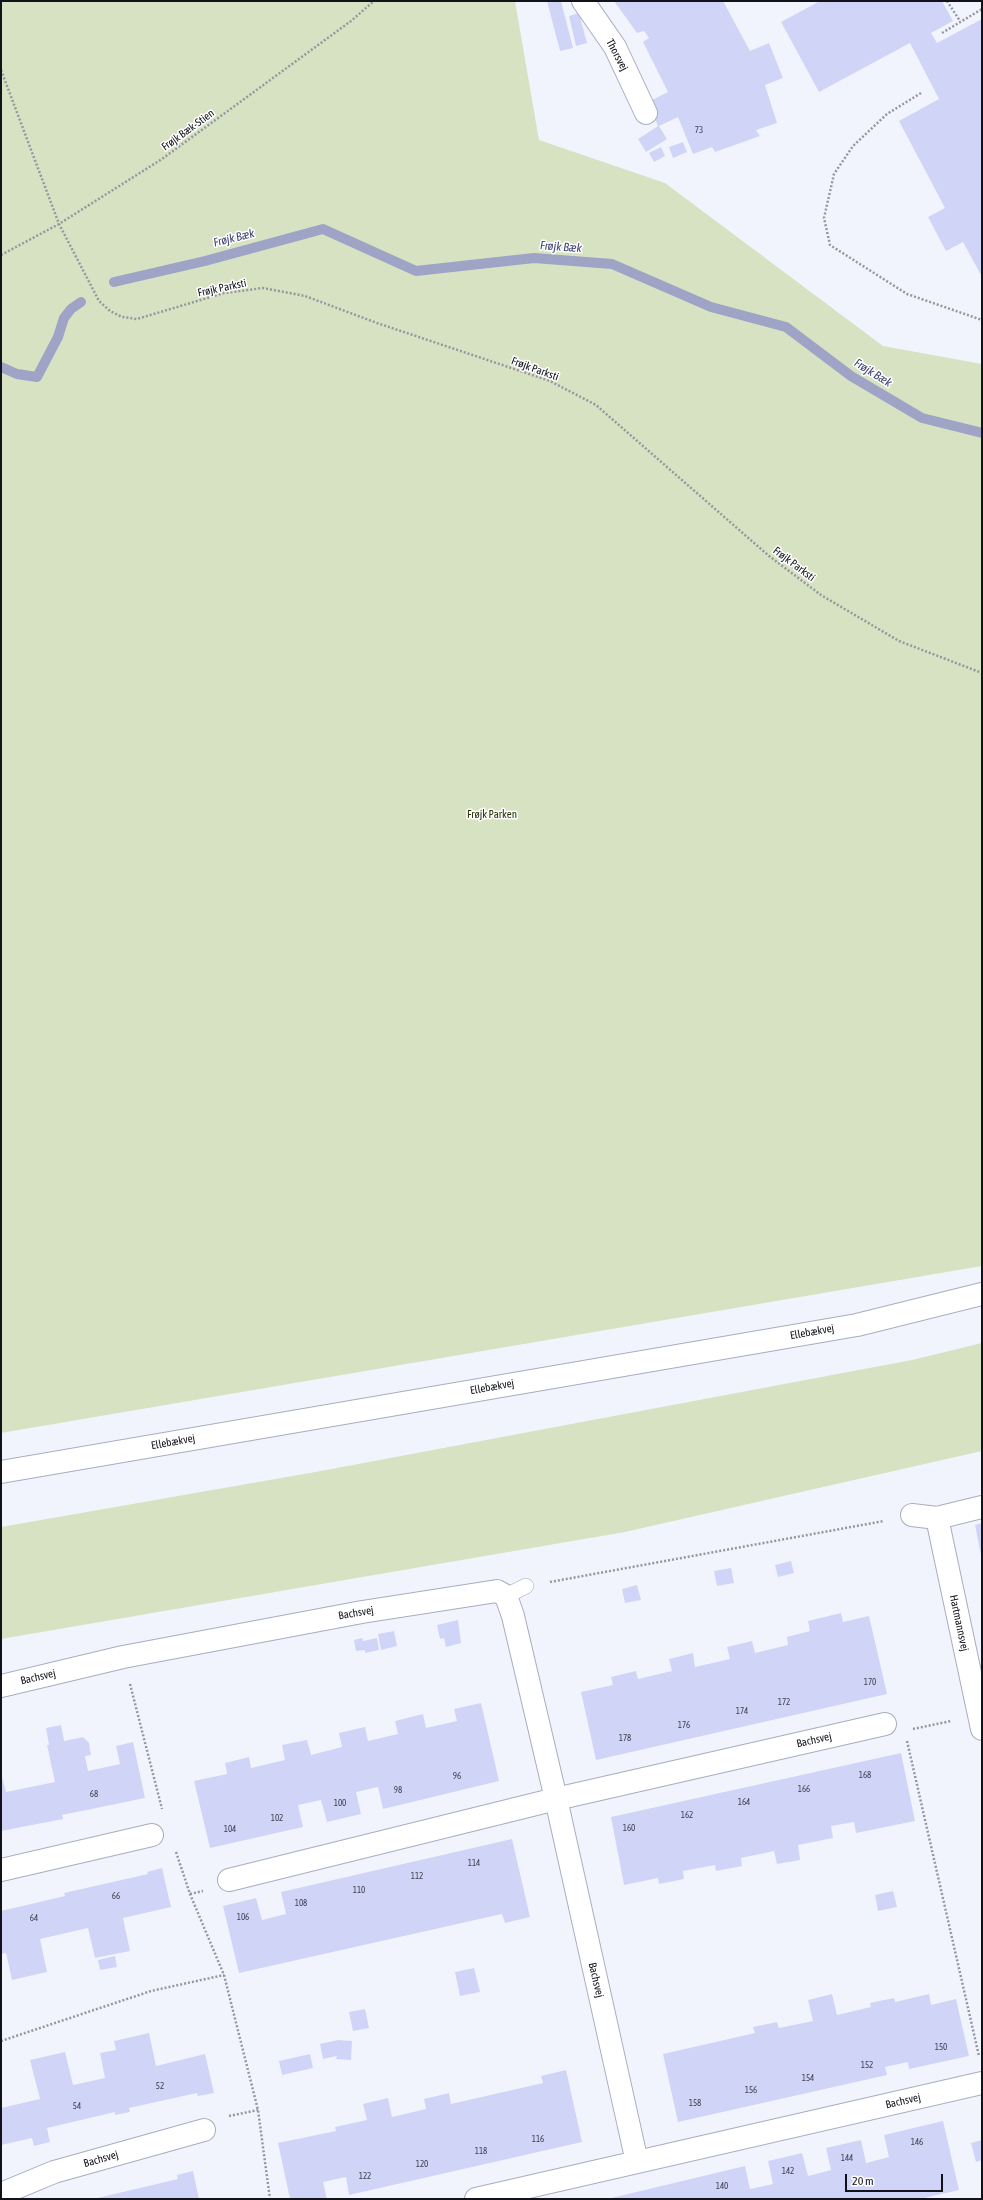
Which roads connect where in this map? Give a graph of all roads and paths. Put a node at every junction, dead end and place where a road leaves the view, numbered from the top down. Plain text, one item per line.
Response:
1 (374, 1) edge
2 (583, 1) edge
3 (947, 1) edge
4 (982, 10) edge
5 (960, 21) junction
6 (942, 33) dead end
7 (1, 70) edge
8 (921, 93) dead end
9 (646, 113) dead end
10 (59, 224) junction
11 (1, 255) edge
12 (982, 320) edge
13 (982, 673) edge
14 (982, 1294) edge
15 (1, 1472) edge
16 (982, 1507) edge
17 (912, 1515) joint
18 (937, 1518) junction
19 (526, 1586) joint
20 (506, 1596) junction
21 (123, 1657) junction
22 (1, 1686) edge
23 (980, 1722) edge
24 (895, 1727) junction
25 (556, 1799) junction
26 (164, 1814) dead end
27 (152, 1835) dead end
28 (175, 1851) dead end
29 (1, 1870) edge
30 (229, 1880) dead end
31 (224, 1975) junction
32 (1, 2040) edge
33 (981, 2073) edge
34 (204, 2130) dead end
35 (637, 2162) junction
36 (1, 2194) edge
37 (270, 2199) edge
38 (476, 2199) edge

1 - 10 path, Frøjk Bæk-Stien
2 - 9 street, Thorsvej
3 - 5 path
4 - 5 path
5 - 6 path
7 - 10 path, Frøjk Parksti
8 - 12 path
10 - 11 path, Frøjk Bæk-Stien
10 - 13 path, Frøjk Parksti
14 - 15 street, Ellebækvej
16 - 18 street
17 - 18 street
17 - 19 path
18 - 23 street, Hartmannsvej
19 - 20 lane
20 - 21 street, Bachsvej
20 - 25 street, Bachsvej
21 - 22 street, Bachsvej
21 - 26 path
23 - 24 path
24 - 25 street, Bachsvej
24 - 33 path
25 - 30 street, Bachsvej
25 - 35 street, Bachsvej
27 - 29 street
28 - 31 path
31 - 32 path
31 - 37 path
33 - 35 street, Bachsvej
34 - 36 street, Bachsvej
35 - 38 street, Bachsvej

